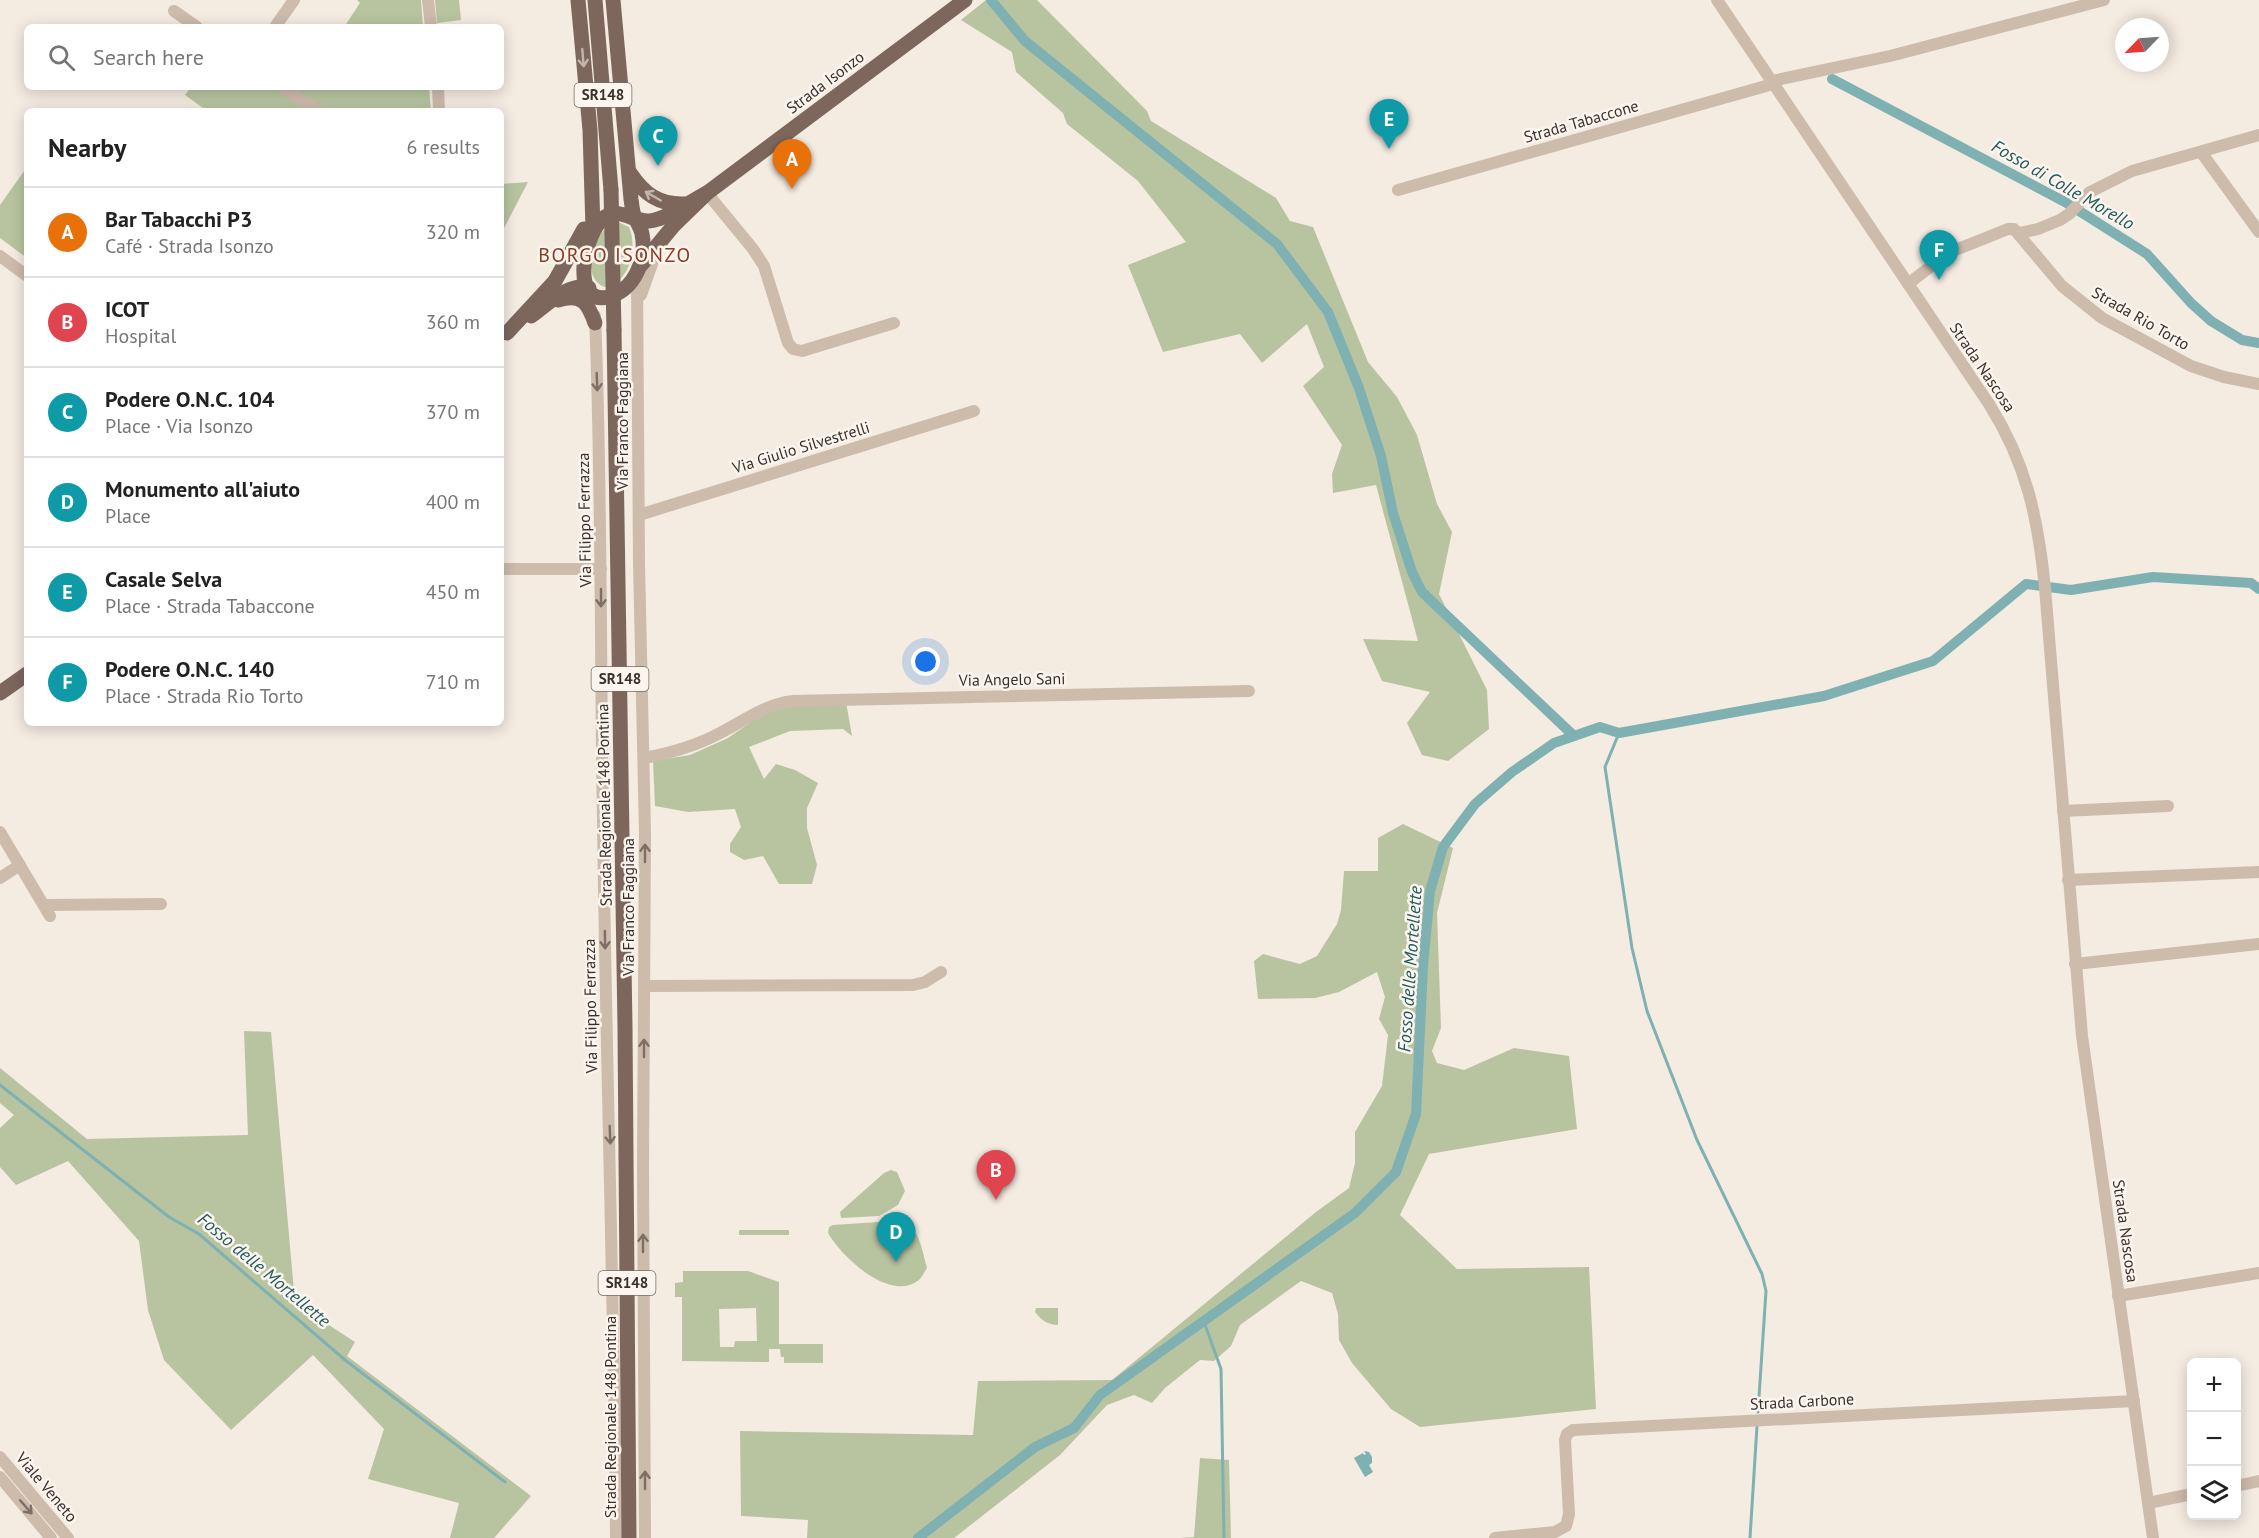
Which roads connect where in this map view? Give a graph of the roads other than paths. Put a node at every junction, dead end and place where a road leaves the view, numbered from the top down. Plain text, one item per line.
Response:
1 (294, 0) edge
2 (428, 0) edge
3 (578, 0) edge
4 (595, 0) edge
5 (613, 0) edge
6 (1718, 0) edge
7 (2104, 0) edge
8 (963, 1) edge
9 (174, 11) dead end
10 (192, 24) edge
11 (277, 24) edge
12 (431, 24) edge
13 (1772, 82) junction
14 (287, 90) edge
15 (438, 90) edge
16 (314, 108) edge
17 (439, 108) edge
18 (2259, 135) edge
19 (2200, 152) junction
20 (630, 172) junction
21 (1398, 190) dead end
22 (707, 193) junction
23 (685, 204) junction
24 (592, 207) junction
25 (635, 220) junction
26 (593, 229) junction
27 (2259, 232) edge
28 (2019, 233) junction
29 (659, 242) junction
30 (0, 256) edge
31 (584, 261) junction
32 (638, 271) junction
33 (24, 274) edge
34 (1908, 284) junction
35 (591, 291) junction
36 (549, 297) junction
37 (637, 317) junction
38 (595, 323) junction
39 (894, 323) dead end
40 (504, 331) edge
41 (2259, 384) edge
42 (974, 411) dead end
43 (639, 515) junction
44 (504, 569) edge
45 (601, 569) junction
46 (24, 676) edge
47 (1249, 691) dead end
48 (0, 693) edge
49 (644, 758) junction
50 (2168, 806) dead end
51 (2063, 811) junction
52 (0, 832) edge
53 (20, 865) junction
54 (2259, 872) edge
55 (0, 878) edge
56 (2068, 880) junction
57 (161, 904) dead end
58 (2259, 944) edge
59 (2075, 964) junction
60 (941, 972) dead end
61 (644, 986) junction
62 (2259, 1273) edge
63 (2118, 1296) junction
64 (2134, 1401) junction
65 (0, 1457) edge
66 (0, 1477) edge
67 (2259, 1481) edge
68 (2241, 1485) edge
69 (2187, 1495) edge
70 (2148, 1503) junction
71 (51, 1538) edge
72 (68, 1538) edge
73 (616, 1538) edge
74 (629, 1538) edge
75 (645, 1538) edge
76 (1495, 1538) edge
77 (2153, 1538) edge

1 - 11 street
2 - 12 street
3 -> 24 main road
4 - 74 main road, Strada Regionale 148 Pontina / SR148, bridge
5 - 20 main road
6 - 13 street, Strada Nascosa
7 - 13 street, Strada Tabaccone
8 - 22 main road, Strada Isonzo
9 - 10 street
13 - 21 street, Strada Tabaccone
13 - 34 street, Strada Nascosa
14 - 16 street
15 - 17 street
18 - 19 street
19 - 27 street
19 - 28 street
23 -> 20 main road
20 - 25 main road
22 - 23 main road
22 - 29 main road
22 - 39 street
23 - 25 main road
24 - 26 main road
24 - 36 main road
25 - 26 main road
25 - 32 main road
26 - 31 main road
28 - 34 street
28 - 41 street, Strada Rio Torto
29 - 32 main road
29 - 37 street
30 - 33 street
31 - 35 main road
31 - 36 main road
32 - 35 main road
32 - 37 street, Via Franco Faggiana
34 - 51 street, Strada Nascosa
35 - 36 main road
35 - 38 street, Via Filippo Ferrazza
36 - 38 main road
36 - 40 main road
37 - 43 street, Via Franco Faggiana
38 -> 45 street, Via Filippo Ferrazza
42 - 43 street, Via Giulio Silvestrelli
43 - 49 street, Via Franco Faggiana
44 - 45 street
45 -> 73 street, Via Filippo Ferrazza
46 - 48 main road
47 - 49 street, Via Angelo Sani
61 -> 49 street, Via Franco Faggiana
50 - 51 street
51 - 56 street, Strada Nascosa
52 - 53 street
53 - 55 street
53 - 57 street
54 - 56 street
56 - 59 street, Strada Nascosa
58 - 59 street
59 - 63 street, Strada Nascosa
60 - 61 street
75 -> 61 street, Via Franco Faggiana
62 - 63 street
63 - 64 street, Strada Nascosa
64 - 70 street, Strada Nascosa
64 - 76 street, Strada Carbone
65 - 72 street, Viale Veneto
66 -> 71 street, Viale Veneto
67 - 68 street
69 - 70 street
70 - 77 street, Strada Nascosa

